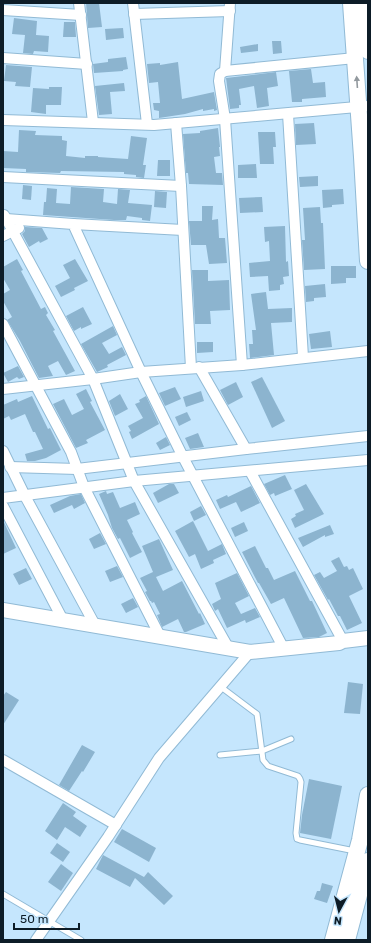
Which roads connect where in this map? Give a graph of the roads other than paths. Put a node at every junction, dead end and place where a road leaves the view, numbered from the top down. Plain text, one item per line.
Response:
1 (79, 3) edge
2 (133, 3) edge
3 (351, 3) edge
4 (364, 3) edge
5 (230, 7) edge
6 (3, 10) edge
7 (134, 14) junction
8 (81, 15) junction
9 (361, 54) edge
10 (3, 58) edge
11 (87, 64) junction
12 (225, 71) junction
13 (363, 106) edge
14 (288, 114) junction
15 (225, 119) junction
16 (3, 120) edge
17 (93, 122) junction
18 (176, 123) junction
19 (147, 124) junction
20 (3, 177) edge
21 (181, 186) junction
22 (5, 216) edge
23 (29, 220) junction
24 (73, 224) junction
25 (183, 230) junction
26 (13, 232) junction
27 (3, 236) edge
28 (368, 261) edge
29 (3, 324) edge
30 (368, 351) edge
31 (303, 357) junction
32 (242, 364) junction
33 (195, 367) junction
34 (141, 372) junction
35 (93, 379) junction
36 (37, 386) junction
37 (3, 389) edge
38 (368, 436) edge
39 (246, 449) junction
40 (3, 451) edge
41 (183, 456) junction
42 (368, 460) edge
43 (128, 464) junction
44 (10, 467) junction
45 (77, 469) junction
46 (250, 471) junction
47 (192, 476) junction
48 (134, 481) junction
49 (84, 487) junction
50 (23, 492) junction
51 (3, 498) edge
52 (3, 506) edge
53 (3, 610) edge
54 (63, 620) junction
55 (95, 625) junction
56 (161, 638) junction
57 (368, 638) edge
58 (342, 641) junction
59 (229, 649) junction
60 (284, 649) junction
61 (250, 652) junction
62 (220, 687) junction
63 (291, 739) dead end
64 (262, 751) junction
65 (220, 755) dead end
66 (3, 760) edge
67 (368, 795) edge
68 (116, 824) junction
69 (363, 860) edge
70 (3, 894) edge
71 (48, 922) junction
72 (36, 940) edge
73 (81, 940) edge
74 (333, 940) edge
75 (347, 940) edge

1 - 8 street
2 - 7 street
3 - 9 main road
4 - 9 main road
5 - 7 street
5 - 12 street
6 - 8 street
7 - 19 street
8 - 11 street
9 - 12 street
13 -> 9 main road
10 - 11 street
11 - 17 street
12 - 15 street
13 - 14 street
13 - 28 main road
14 - 15 street
14 - 31 street
15 - 18 street
15 - 32 street
16 - 17 street
17 - 19 street
18 - 19 street
18 - 21 street
20 - 21 street
21 - 25 street
22 - 23 street
22 - 26 street
23 - 24 street
23 - 26 street
24 - 25 street
24 - 34 street
25 - 33 street
26 - 27 street
26 - 35 street
29 - 36 street
30 - 31 street
31 - 32 street
32 - 33 street
33 - 34 street
33 - 39 street
34 - 35 street
34 - 41 street
35 - 36 street
35 - 43 street
36 - 37 street
36 - 45 street
38 - 39 street
39 - 41 street
40 - 44 street
41 - 43 street
41 - 47 street
42 - 46 street
43 - 45 street
43 - 48 street
44 - 45 street
44 - 50 street
45 - 49 street
46 - 47 street
46 - 58 street
47 - 48 street
47 - 60 street
48 - 49 street
48 - 59 street
49 - 50 street
49 - 56 street
50 - 51 street
50 - 55 street
52 - 54 street
53 - 54 main road
54 - 55 main road
55 - 56 main road
56 - 59 main road
57 - 58 main road
58 - 60 main road
59 - 61 main road
60 - 61 main road
61 - 62 street
62 - 64 lane
62 - 68 street
63 - 64 lane
64 - 65 lane
64 - 69 lane
66 - 68 street
67 - 69 main road
68 - 71 street
69 - 74 main road
69 - 75 main road
70 - 71 lane
71 - 72 street
71 - 73 lane

